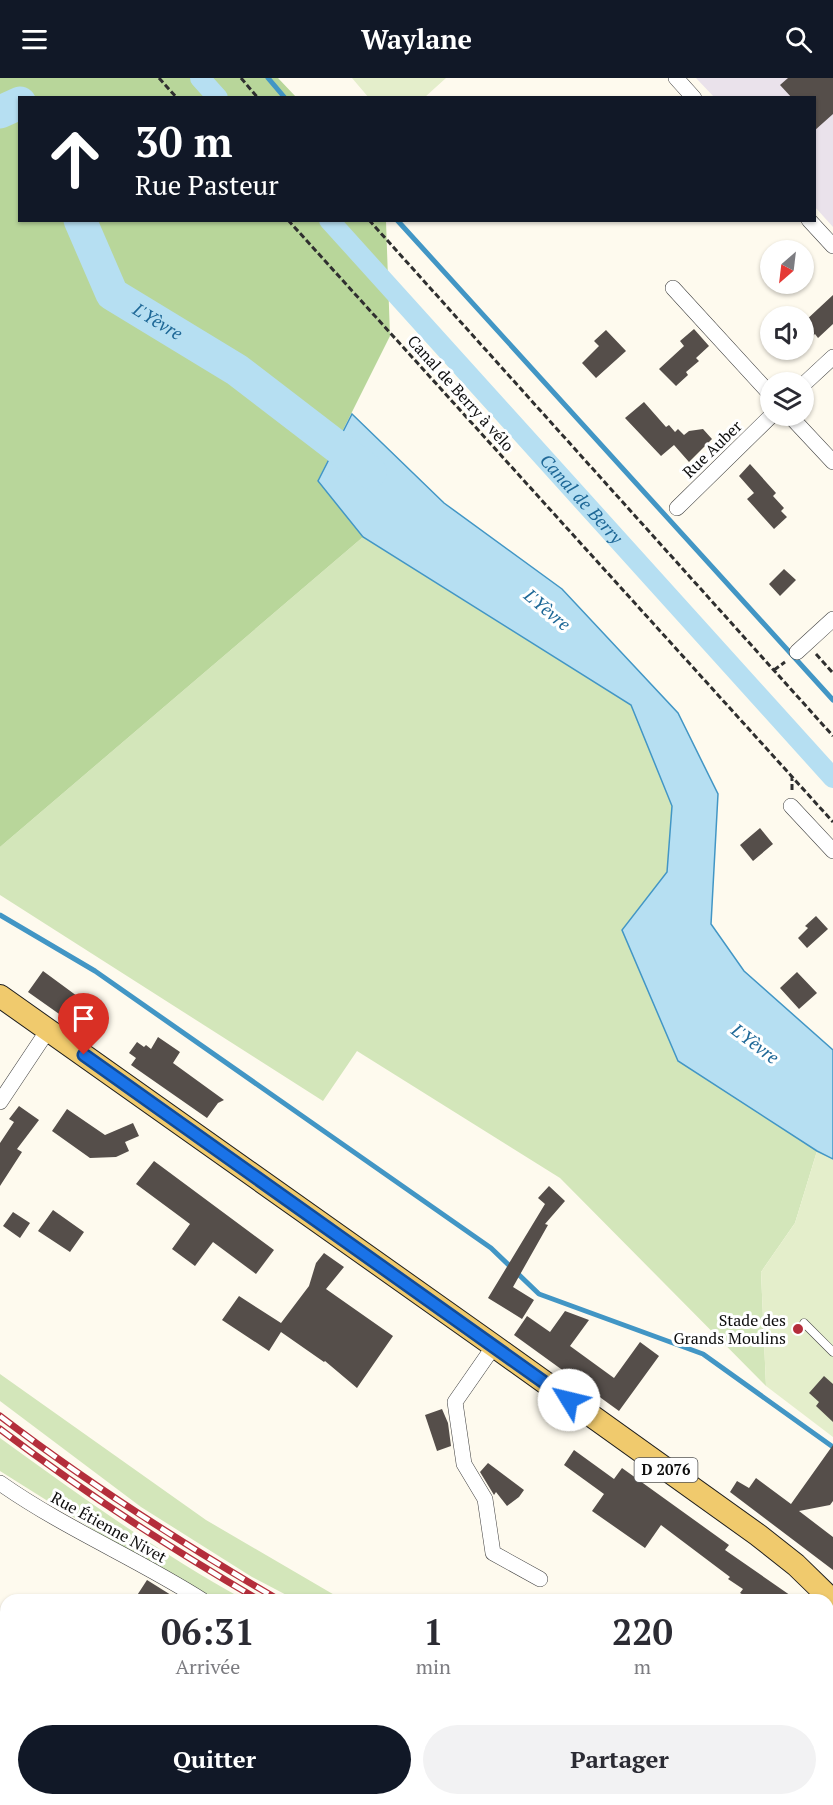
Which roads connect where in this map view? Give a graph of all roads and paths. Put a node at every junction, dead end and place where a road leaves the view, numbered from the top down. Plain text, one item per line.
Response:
1 (159, 78) edge
2 (241, 78) edge
3 (676, 78) edge
4 (175, 96) edge
5 (256, 96) edge
6 (692, 96) edge
7 (290, 222) edge
8 (371, 222) edge
9 (811, 222) edge
10 (833, 246) edge
11 (673, 288) dead end
12 (833, 357) edge
13 (814, 375) edge
14 (760, 383) edge
15 (761, 426) edge
16 (799, 426) edge
17 (833, 462) edge
18 (677, 508) dead end
19 (833, 619) edge
20 (797, 652) junction
21 (774, 670) junction
22 (833, 673) edge
23 (833, 736) edge
24 (791, 806) dead end
25 (833, 822) edge
26 (833, 851) edge
27 (0, 996) edge
28 (48, 1030) junction
29 (0, 1102) edge
30 (804, 1323) dead end
31 (494, 1346) junction
32 (833, 1352) edge
33 (0, 1483) edge
34 (540, 1579) dead end
35 (193, 1594) edge
36 (826, 1594) edge

1 - 4 path
2 - 5 path
3 - 6 street
7 - 25 path, Canal de Berry à vélo
8 - 21 path
9 - 10 street
11 - 14 street
12 - 13 street
15 - 18 street, Rue Auber
16 - 17 street
19 - 20 street
20 - 21 path
20 - 22 path
21 - 23 path
24 - 26 street
27 - 28 main road, D 2076
28 - 29 street
28 - 31 main road, D 2076
30 - 32 lane
31 - 34 street
31 - 36 main road, D 2076
33 - 35 street, Rue Étienne Nivet

